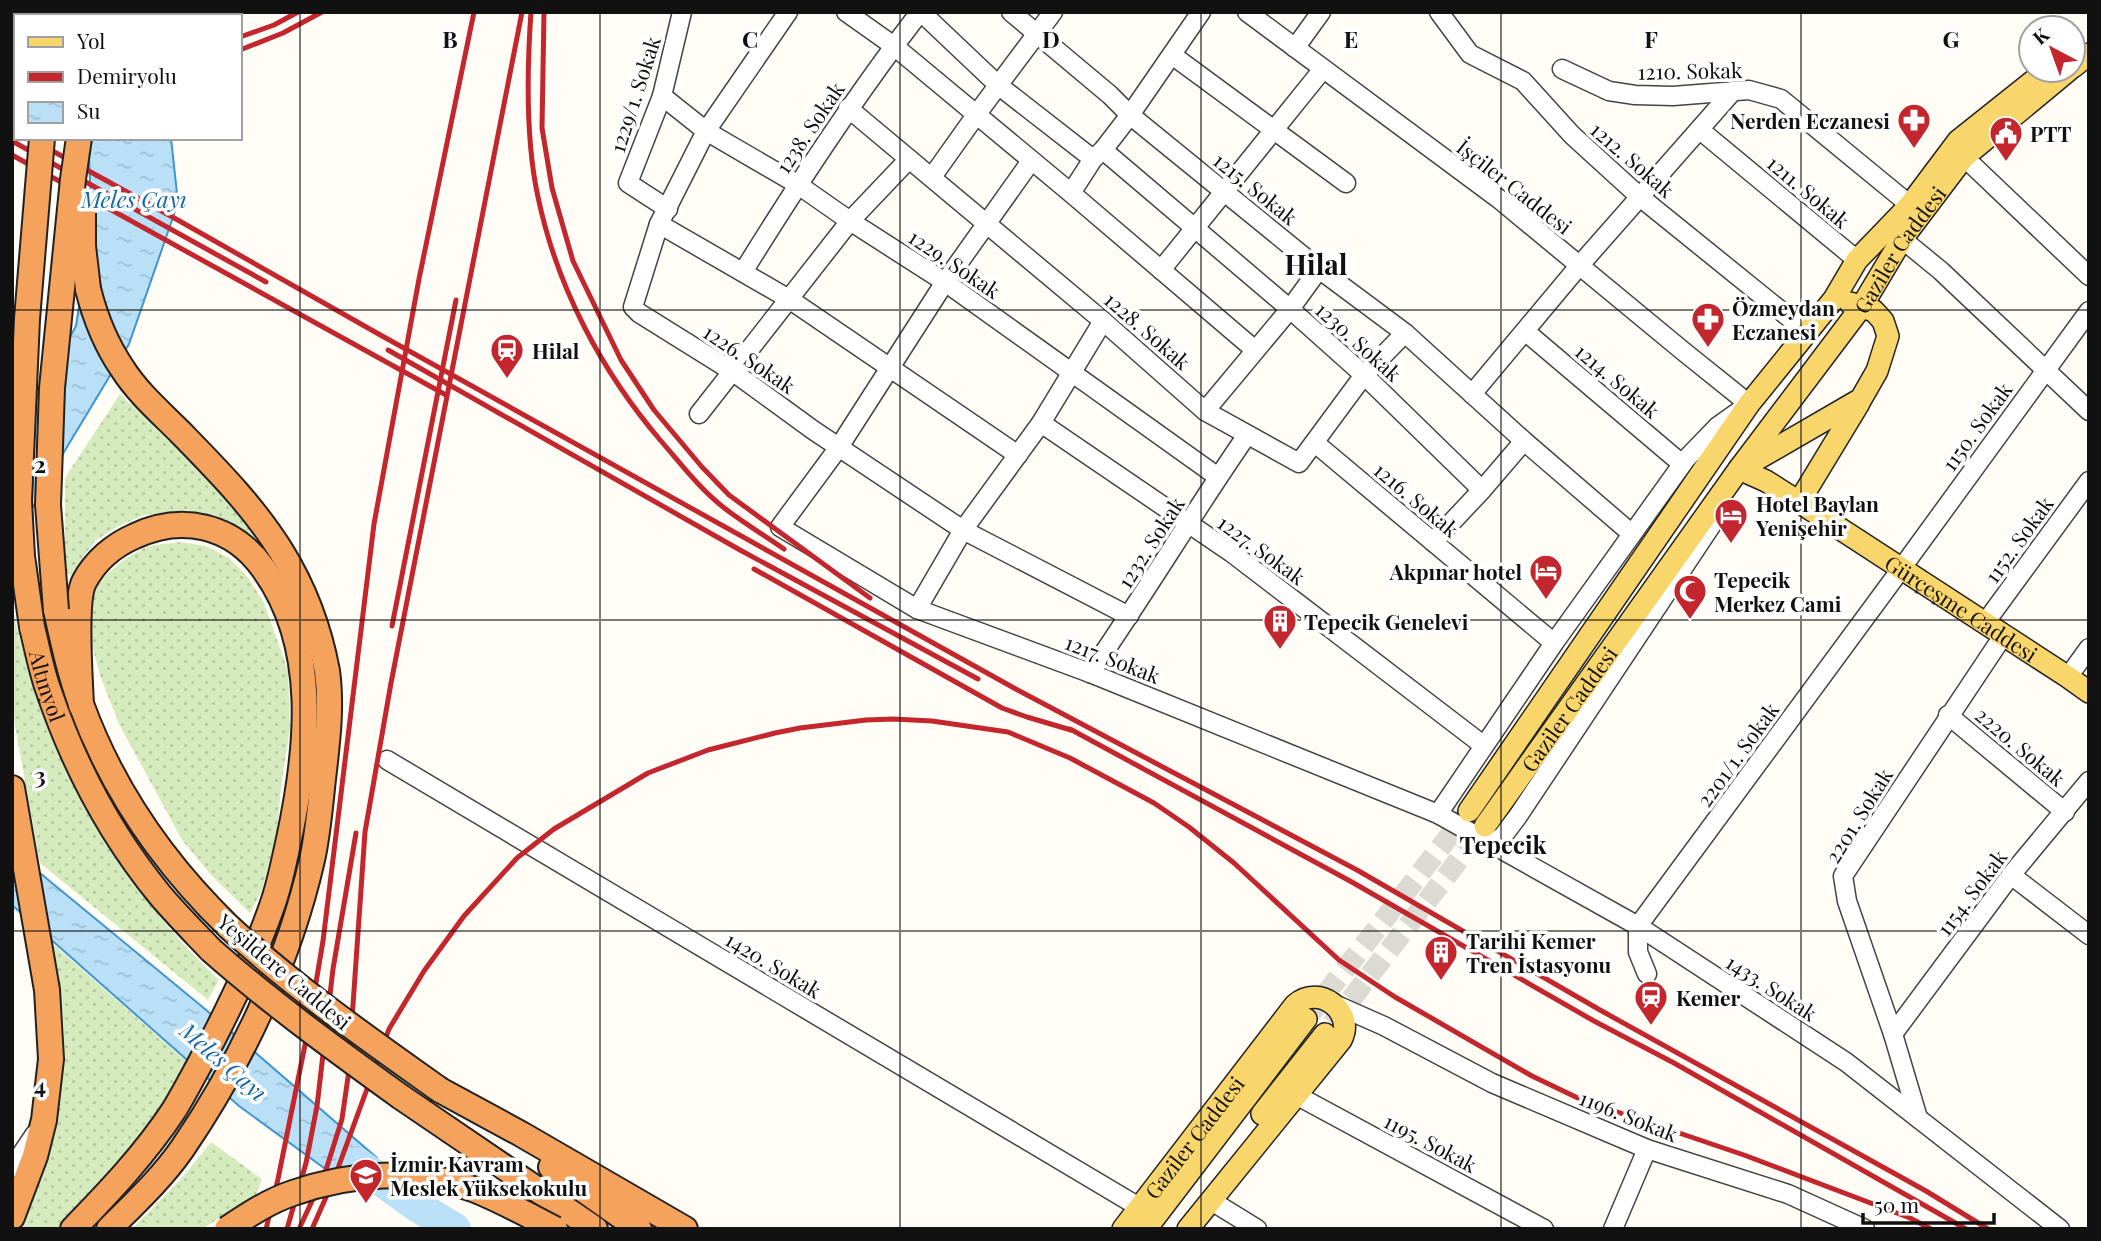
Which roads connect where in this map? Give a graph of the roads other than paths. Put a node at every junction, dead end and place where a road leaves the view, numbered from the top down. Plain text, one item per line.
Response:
1 (682, 12) edge
2 (788, 12) edge
3 (846, 12) edge
4 (920, 12) edge
5 (1011, 12) edge
6 (1053, 12) edge
7 (1202, 12) edge
8 (1247, 12) edge
9 (1321, 12) edge
10 (1438, 12) edge
11 (1036, 34) junction
12 (894, 46) junction
13 (1295, 48) junction
14 (1172, 55) junction
15 (1323, 69) junction
16 (1562, 69) dead end
17 (2029, 84) edge
18 (2052, 84) edge
19 (998, 85) junction
20 (1732, 91) junction
21 (662, 96) junction
22 (848, 108) junction
23 (976, 115) junction
24 (1130, 115) junction
25 (1274, 130) junction
26 (1700, 130) junction
27 (706, 131) junction
28 (42, 140) edge
29 (80, 140) edge
30 (80, 140) edge
31 (1098, 155) junction
32 (1964, 157) junction
33 (909, 159) junction
34 (1031, 161) junction
35 (932, 177) junction
36 (1346, 183) dead end
37 (797, 184) junction
38 (1225, 192) junction
39 (1072, 193) junction
40 (1640, 197) junction
41 (1910, 205) junction
42 (668, 209) junction
43 (850, 221) junction
44 (985, 223) junction
45 (659, 225) junction
46 (1195, 228) junction
47 (1902, 239) junction
48 (1857, 260) junction
49 (1579, 266) junction
50 (1319, 269) junction
51 (1161, 270) junction
52 (743, 272) junction
53 (2089, 276) edge
54 (945, 282) junction
55 (789, 299) junction
56 (1834, 299) junction
57 (1862, 306) junction
58 (1290, 309) junction
59 (2089, 311) edge
60 (27, 319) junction
61 (1103, 321) junction
62 (1525, 331) junction
63 (1807, 332) junction
64 (1405, 333) junction
65 (1255, 350) junction
66 (889, 367) junction
67 (732, 371) junction
68 (1071, 371) junction
69 (2044, 371) junction
70 (1364, 375) junction
71 (12, 378) edge
72 (1472, 394) junction
73 (1861, 399) junction
74 (1749, 404) junction
75 (1205, 411) junction
76 (2089, 411) edge
77 (699, 414) dead end
78 (1041, 423) junction
79 (1247, 435) junction
80 (1524, 441) junction
81 (1315, 443) junction
82 (839, 447) junction
83 (1018, 456) junction
84 (1682, 464) junction
85 (1739, 469) junction
86 (1218, 477) junction
87 (2089, 481) edge
88 (1482, 490) junction
89 (1799, 502) junction
90 (1190, 524) junction
91 (963, 530) junction
92 (1632, 534) junction
93 (1433, 542) junction
94 (1902, 569) junction
95 (917, 609) junction
96 (1129, 616) junction
97 (1994, 630) junction
98 (1554, 643) junction
99 (2089, 649) edge
100 (1090, 673) junction
101 (2068, 677) junction
102 (2089, 692) edge
103 (81, 705) junction
104 (1948, 715) junction
105 (1483, 745) junction
106 (387, 760) dead end
107 (2089, 781) edge
108 (12, 788) edge
109 (1469, 811) tunnel mouth
110 (2065, 811) junction
111 (1438, 814) junction
112 (1518, 816) junction
113 (1483, 832) junction
114 (1524, 862) junction
115 (2011, 875) junction
116 (1638, 926) junction
117 (2089, 935) edge
118 (1647, 974) dead end
119 (1332, 1003) junction
120 (1306, 1019) tunnel mouth
121 (1384, 1026) junction
122 (1892, 1034) junction
123 (1334, 1035) junction
124 (440, 1090) junction
125 (1296, 1095) junction
126 (1918, 1118) junction
127 (44, 1120) junction
128 (1647, 1149) junction
129 (12, 1168) edge
130 (1210, 1200) junction
131 (1139, 1207) junction
132 (12, 1217) edge
133 (73, 1229) edge
134 (109, 1229) edge
135 (227, 1229) edge
136 (555, 1229) edge
137 (595, 1229) edge
138 (639, 1229) edge
139 (685, 1229) edge
140 (1122, 1229) edge
141 (1146, 1229) edge
142 (1172, 1229) edge
143 (1188, 1229) edge
144 (1257, 1229) edge
145 (1544, 1229) edge
146 (1613, 1229) edge
147 (1865, 1229) edge
148 (2060, 1229) edge

1 - 21 street, 1229/1. Sokak
2 - 27 street, 1226. Sokak
3 - 12 street
4 - 12 street, 1238. Sokak
4 - 19 street, 1230. Sokak
5 - 11 street, 1215. Sokak
6 - 11 street
7 - 14 street
8 - 13 street, İşçiler Caddesi
9 - 13 street
10 - 40 street, 1212. Sokak
11 - 19 street
11 - 24 street, 1215. Sokak
12 - 22 street, 1238. Sokak
12 - 23 street
13 - 15 street, İşçiler Caddesi
14 - 24 street
14 - 25 street
15 - 25 street
15 - 49 street, İşçiler Caddesi
16 - 20 street, 1210. Sokak
17 - 41 main road, Gaziler Caddesi
18 - 32 main road, Gaziler Caddesi
19 - 23 street
19 - 31 street, 1230. Sokak
20 - 26 street
20 - 41 street, 1210. Sokak
21 - 27 street, 1229. Sokak
21 - 42 street, 1229/1. Sokak
22 - 33 street, 1228. Sokak
22 - 37 street, 1238. Sokak
23 - 34 street
23 - 35 street
24 - 31 street
24 - 38 street, 1215. Sokak
25 - 36 street
25 - 38 street
26 - 40 street
26 - 48 street, 1211. Sokak
27 - 37 street, 1229. Sokak
27 - 42 street, 1226. Sokak
28 - 60 highway, Altınyol, bridge
29 - 134 highway, bridge
30 - 103 highway, Yeşildere Caddesi, bridge
31 - 39 street
31 - 46 street, 1230. Sokak
32 - 47 main road, Gaziler Caddesi
32 - 53 street
33 - 35 street, 1228. Sokak
33 - 43 street
34 - 39 street
34 - 44 street
35 - 44 street, 1228. Sokak
37 - 43 street, 1229. Sokak
37 - 52 street, 1238. Sokak
38 - 46 street
38 - 50 street, 1215. Sokak
39 - 51 street
40 - 49 street
40 - 63 street, 1212. Sokak
41 - 48 main road, Gaziler Caddesi
42 - 45 street, 1226. Sokak
43 - 54 street, 1229. Sokak
43 - 55 street
44 - 54 street
44 - 61 street, 1228. Sokak
45 - 52 street
45 - 67 street, 1226. Sokak
46 - 51 street
46 - 58 street, 1230. Sokak
47 - 57 main road, Gaziler Caddesi
47 - 69 street
48 - 56 main road, Gaziler Caddesi
49 - 62 street
49 - 74 street, İşçiler Caddesi
50 - 58 street
50 - 64 street, 1215. Sokak
51 - 65 street
52 - 55 street
54 - 66 street
54 - 68 street, 1229. Sokak
55 - 66 street
55 - 67 street
56 - 57 main road
56 - 63 main road, Gaziler Caddesi
57 - 73 main road
57 - 85 main road, Gaziler Caddesi
58 - 65 street
58 - 70 street, 1230. Sokak
59 - 69 street, 1150. Sokak
60 - 71 highway, bridge
60 - 137 highway, Altınyol, bridge
61 - 68 street
61 - 75 street, 1228. Sokak
62 - 72 street
62 - 84 street, 1214. Sokak
63 - 74 main road, Gaziler Caddesi
64 - 70 street, 1228. Sokak
64 - 72 street, 1215. Sokak
65 - 75 street
66 - 82 street
66 - 83 street
67 - 77 street
67 - 82 street, 1226. Sokak
68 - 78 street
68 - 86 street, 1229. Sokak
69 - 76 street
69 - 94 street, 1150. Sokak
70 - 81 street, 1228. Sokak
70 - 88 street, 1230. Sokak
72 - 80 street, 1215. Sokak
73 - 85 main road
73 - 89 main road
74 - 84 street
74 - 109 main road, Gaziler Caddesi
75 - 79 street, 1228. Sokak
78 - 83 street
78 - 90 street, 1227. Sokak
79 - 81 street, 1228. Sokak
79 - 86 street, 1232. Sokak
80 - 88 street
80 - 92 street, 1215. Sokak
81 - 93 street, 1216. Sokak
82 - 91 street, 1226. Sokak
82 - 95 street, 1217. Sokak
83 - 91 street
84 - 92 street
85 - 89 main road, Gürçeşme Caddesi
85 - 112 street
85 - 113 main road, Gaziler Caddesi
86 - 90 street, 1232. Sokak
87 - 97 street, 1152. Sokak
88 - 93 street
89 - 94 main road, Gürçeşme Caddesi
90 - 96 street, 1232. Sokak
90 - 105 street, 1227. Sokak
91 - 95 street
91 - 96 street, 1226. Sokak
92 - 98 street
93 - 98 street, 1216. Sokak
94 - 97 main road, Gürçeşme Caddesi
94 - 116 street, 2201/1. Sokak
95 - 100 street, 1217. Sokak
96 - 100 street, 1232. Sokak
97 - 101 main road, Gürçeşme Caddesi
97 - 104 street, 2201. Sokak
98 - 105 street
99 - 101 street
100 - 111 street, 1217. Sokak
101 - 102 main road, Gürçeşme Caddesi
103 - 124 highway, Yeşildere Caddesi, bridge
103 - 133 highway
104 - 110 street, 2220. Sokak
104 - 122 street, 2201. Sokak
105 - 111 street
106 - 131 street, 1420. Sokak
107 - 110 street, 1154. Sokak
108 - 127 highway
110 - 115 street, 1154. Sokak
111 - 113 street, 1433. Sokak
112 - 113 street
112 - 114 street
113 - 114 street, 1433. Sokak
114 - 116 street, 1433. Sokak
115 - 117 street
115 - 122 street, 1154. Sokak
116 - 118 street
116 - 126 street, 1433. Sokak
119 - 121 street, 1196. Sokak
119 - 123 main road
119 - 131 main road, Gaziler Caddesi
120 - 141 main road, Gaziler Caddesi
121 - 123 street
121 - 128 street, 1196. Sokak
122 - 126 street, 2201. Sokak
123 - 125 main road
123 - 142 main road, Gaziler Caddesi
124 - 138 highway, Yeşildere Caddesi
124 - 139 highway
125 - 130 main road
125 - 145 street, 1195. Sokak
126 - 148 street, 1433. Sokak
127 - 129 street
127 - 132 highway
128 - 146 street
128 - 147 street, 1196. Sokak
130 - 143 main road
130 - 144 street
131 - 140 main road, Gaziler Caddesi
135 - 136 highway, bridge

